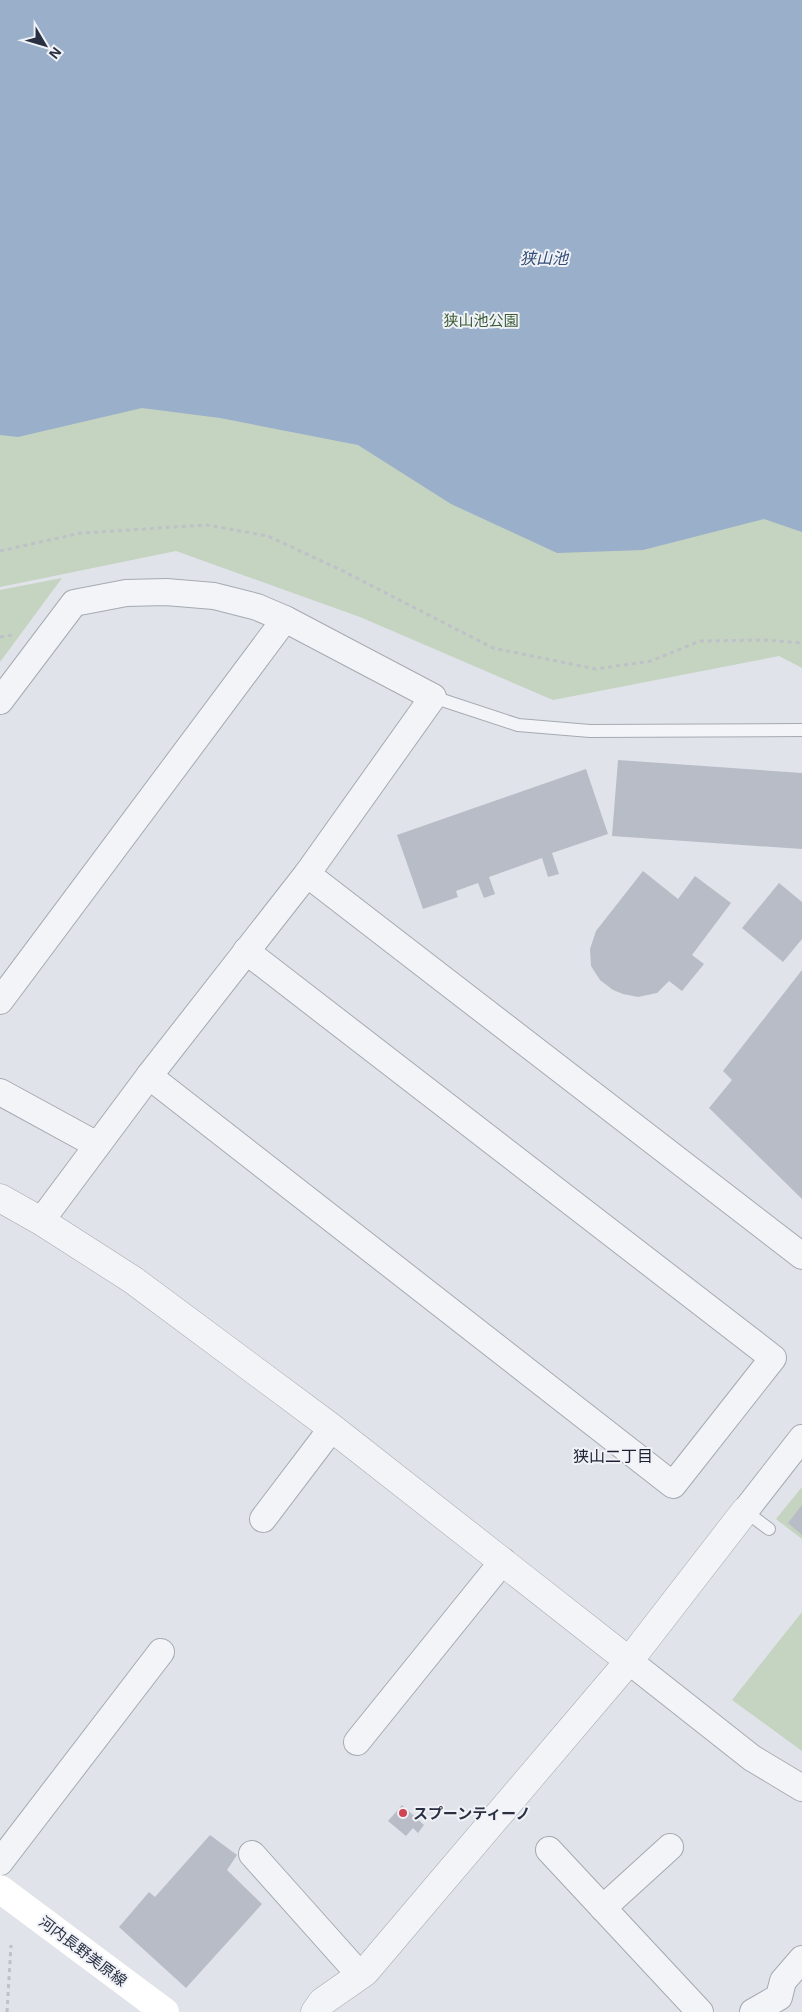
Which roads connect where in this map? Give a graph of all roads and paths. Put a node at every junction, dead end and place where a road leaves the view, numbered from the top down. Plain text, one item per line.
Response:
1 (0, 551) edge
2 (285, 619) junction
3 (802, 643) edge
4 (433, 697) junction
5 (0, 701) edge
6 (802, 730) edge
7 (307, 874) junction
8 (246, 951) junction
9 (0, 1001) edge
10 (149, 1076) junction
11 (0, 1092) edge
12 (97, 1145) junction
13 (0, 1198) edge
14 (41, 1221) junction
15 (802, 1256) edge
16 (332, 1428) junction
17 (802, 1438) edge
18 (745, 1511) junction
19 (263, 1519) dead end
20 (769, 1529) dead end
21 (503, 1561) junction
22 (161, 1652) dead end
23 (629, 1660) junction
24 (357, 1742) dead end
25 (802, 1788) edge
26 (670, 1847) dead end
27 (549, 1850) dead end
28 (252, 1854) dead end
29 (0, 1862) edge
30 (0, 1889) edge
31 (603, 1908) junction
32 (11, 1945) dead end
33 (802, 1959) edge
34 (360, 1975) junction
35 (784, 2005) edge
36 (687, 2008) edge
37 (6, 2012) edge
38 (165, 2012) edge
39 (315, 2012) edge
40 (753, 2012) edge

1 - 3 path
2 - 4 street
2 - 5 street
2 - 9 street
4 - 6 lane
4 - 7 street
7 - 8 street
7 - 15 street
8 - 10 street
8 - 10 street
10 - 12 street
11 - 12 street
12 - 14 street
13 - 14 street
14 - 16 street
16 - 19 street
16 - 21 street
17 - 18 street
18 - 20 lane
18 - 23 street
21 - 23 street
21 - 24 street
22 - 29 street
23 - 25 street
23 - 34 street
26 - 31 street
27 - 31 street
28 - 34 street
30 - 38 main road, 河内長野美原線
31 - 36 street
32 - 37 path
33 - 35 street
34 - 39 street
35 - 40 street

